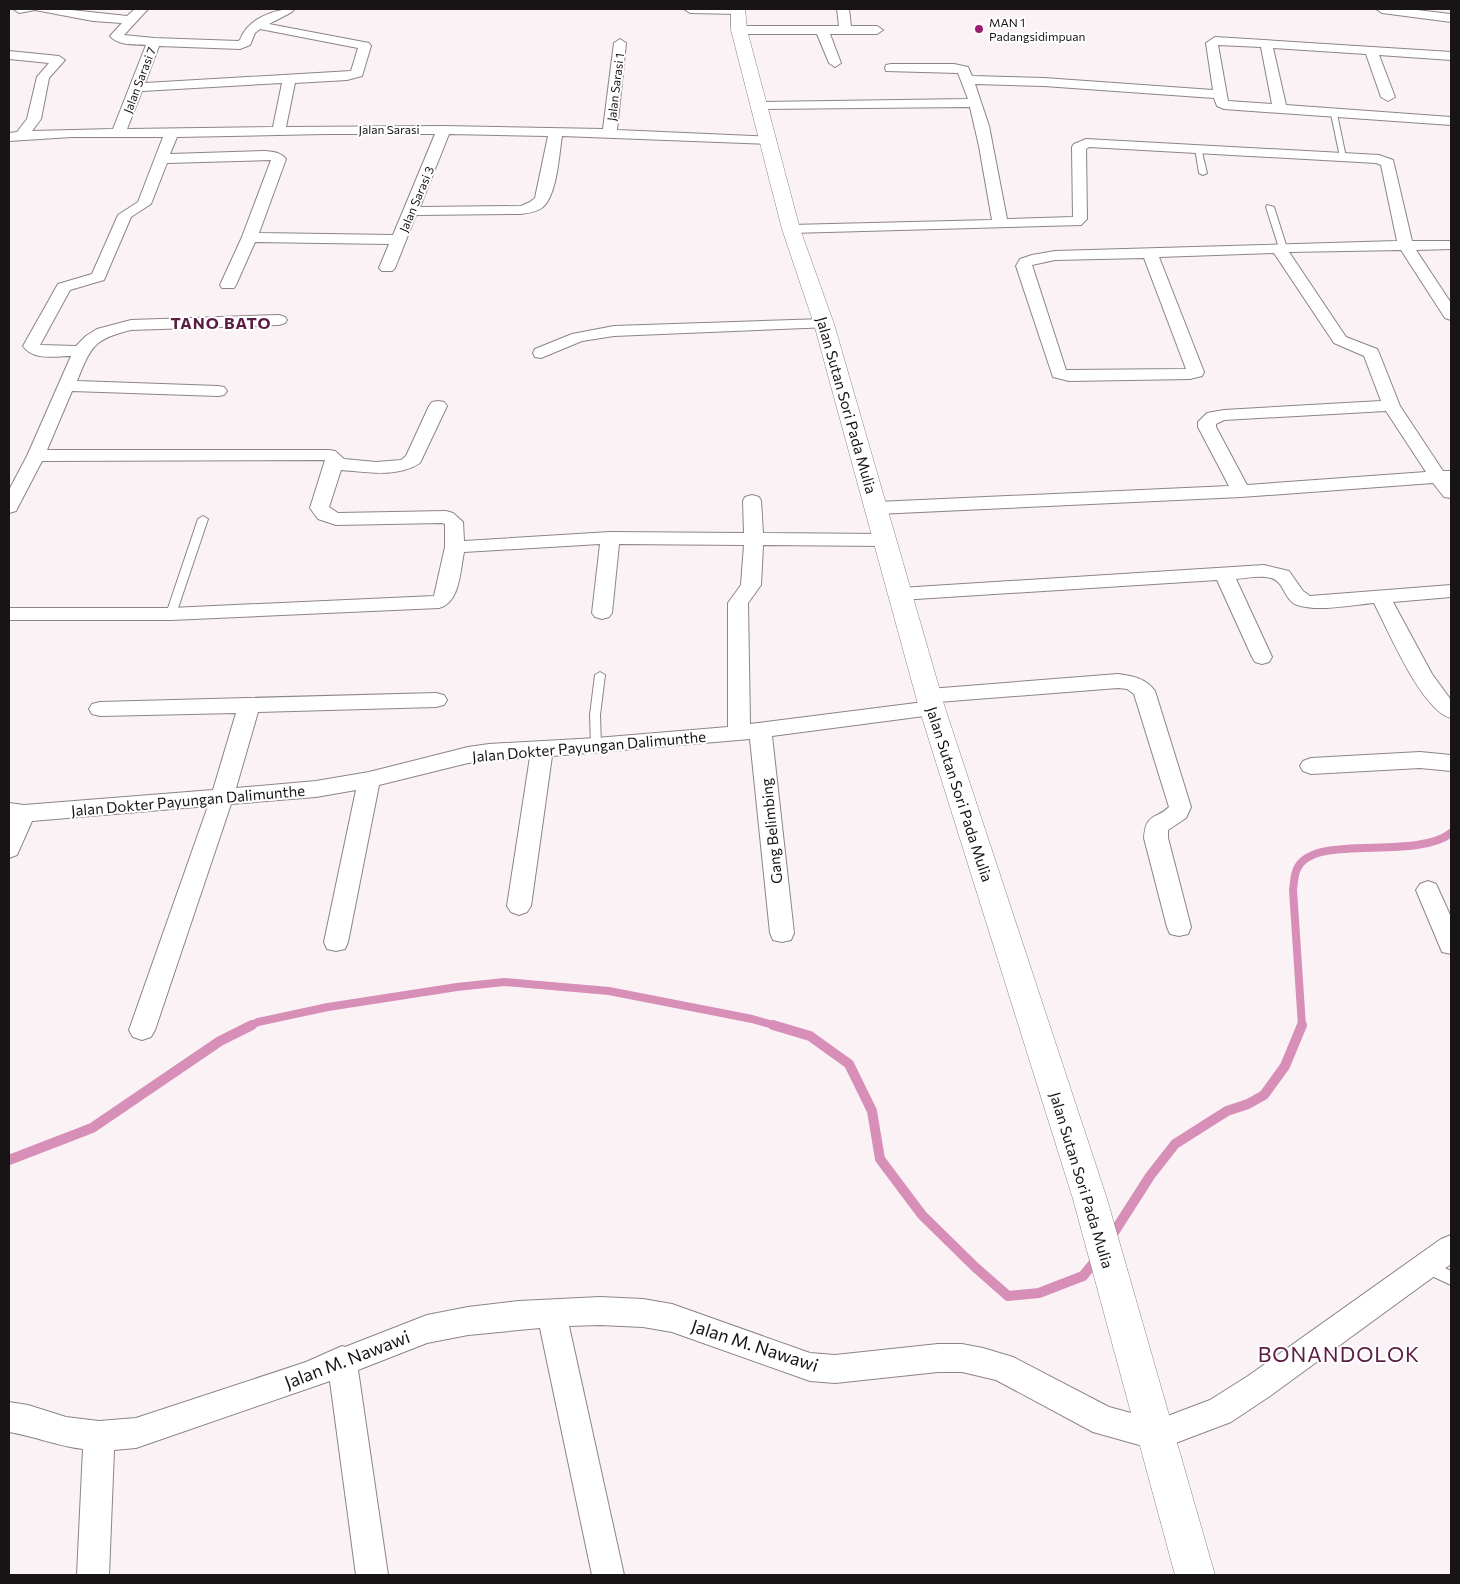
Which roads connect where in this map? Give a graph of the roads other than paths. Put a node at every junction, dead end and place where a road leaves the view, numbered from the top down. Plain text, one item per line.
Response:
1 (19, 9) edge
2 (30, 9) edge
3 (40, 9) edge
4 (142, 9) edge
5 (288, 9) edge
6 (690, 9) edge
7 (843, 9) edge
8 (1382, 9) edge
9 (1418, 11) edge
10 (738, 17) edge
11 (1451, 18) edge
12 (129, 20) junction
13 (257, 25) junction
14 (822, 30) junction
15 (845, 30) junction
16 (878, 30) dead end
17 (154, 42) junction
18 (620, 43) dead end
19 (1266, 43) junction
20 (1371, 50) junction
21 (9, 55) edge
22 (1451, 56) edge
23 (835, 63) dead end
24 (891, 68) dead end
25 (289, 79) junction
26 (968, 80) junction
27 (136, 87) junction
28 (1220, 94) junction
29 (1388, 97) dead end
30 (975, 103) junction
31 (760, 105) junction
32 (1280, 110) junction
33 (1334, 114) junction
34 (1451, 121) edge
35 (279, 130) junction
36 (444, 130) junction
37 (556, 131) junction
38 (610, 132) junction
39 (118, 134) junction
40 (171, 134) junction
41 (15, 136) edge
42 (770, 140) junction
43 (1198, 148) junction
44 (1343, 157) junction
45 (162, 159) junction
46 (1203, 173) dead end
47 (1270, 207) dead end
48 (411, 211) junction
49 (1000, 224) junction
50 (1068, 224) junction
51 (791, 229) junction
52 (250, 237) junction
53 (398, 240) junction
54 (1405, 245) junction
55 (1451, 245) edge
56 (1281, 248) junction
57 (1150, 253) junction
58 (1076, 256) junction
59 (388, 268) dead end
60 (228, 285) dead end
61 (1451, 315) edge
62 (279, 320) dead end
63 (824, 324) junction
64 (82, 351) junction
65 (541, 353) dead end
66 (66, 386) junction
67 (218, 391) dead end
68 (438, 406) dead end
69 (1391, 406) junction
70 (36, 456) junction
71 (334, 464) junction
72 (1445, 477) edge
73 (1241, 491) junction
74 (1451, 493) edge
75 (752, 501) dead end
76 (9, 507) edge
77 (877, 508) junction
78 (203, 518) dead end
79 (610, 538) junction
80 (752, 538) junction
81 (885, 540) junction
82 (455, 547) junction
83 (1224, 574) junction
84 (1451, 592) edge
85 (900, 594) junction
86 (1381, 597) junction
87 (602, 613) dead end
88 (9, 614) edge
89 (171, 614) junction
90 (1262, 657) dead end
91 (600, 675) dead end
92 (436, 700) dead end
93 (930, 702) junction
94 (249, 706) junction
95 (100, 708) dead end
96 (1451, 711) edge
97 (749, 731) junction
98 (596, 746) junction
99 (542, 748) junction
100 (1451, 763) edge
101 (1311, 766) dead end
102 (369, 780) junction
103 (222, 797) junction
104 (16, 812) edge
105 (9, 849) edge
106 (1428, 890) dead end
107 (519, 906) dead end
108 (1179, 927) dead end
109 (782, 933) dead end
110 (336, 942) dead end
111 (1451, 945) edge
112 (142, 1030) dead end
113 (1451, 1248) edge
114 (1439, 1272) edge
115 (552, 1314) junction
116 (342, 1360) junction
117 (9, 1417) edge
118 (1157, 1435) junction
119 (99, 1436) junction
120 (93, 1575) edge
121 (372, 1575) edge
122 (608, 1575) edge
123 (1195, 1575) edge

1 - 2 street
3 - 12 street
4 - 12 street, Jalan Sarasi 7
5 - 13 street
6 - 10 street
7 - 15 street
8 - 9 street
9 - 11 street
10 - 14 street
10 - 31 street, Jalan Sutan Sori Pada Mulia
12 - 17 street, Jalan Sarasi 7
13 - 17 street
13 - 25 street
14 - 15 street
14 - 23 street
15 - 16 street
17 - 27 street, Jalan Sarasi 7
18 - 38 street, Jalan Sarasi 1
19 - 20 street
19 - 28 street
19 - 32 street
20 - 22 street
20 - 29 street
21 - 41 street
24 - 26 street
25 - 27 street
25 - 35 street
26 - 28 street
26 - 30 street
27 - 39 street, Jalan Sarasi 7
28 - 32 street
30 - 31 street
30 - 49 street
31 - 42 street, Jalan Sutan Sori Pada Mulia
32 - 33 street
33 - 34 street
33 - 44 lane
35 - 36 street, Jalan Sarasi
35 - 40 street, Jalan Sarasi
36 - 37 street, Jalan Sarasi
36 - 48 street, Jalan Sarasi 3
37 - 38 street, Jalan Sarasi
37 - 48 street
38 - 42 street, Jalan Sarasi
39 - 40 street, Jalan Sarasi
39 - 41 street, Jalan Sarasi
40 - 45 street
42 - 51 street, Jalan Sutan Sori Pada Mulia
43 - 44 street
43 - 46 lane
43 - 50 street
44 - 54 street
45 - 52 street
45 - 64 street
47 - 56 lane
48 - 53 street, Jalan Sarasi 3
49 - 50 street
49 - 51 street
50 - 58 street
51 - 63 street, Jalan Sutan Sori Pada Mulia
52 - 53 street
52 - 60 street
53 - 59 street, Jalan Sarasi 3
54 - 55 street
54 - 56 street
54 - 61 street
56 - 57 street
56 - 69 street
57 - 58 street
57 - 58 street
62 - 64 street
63 - 65 street
63 - 77 street, Jalan Sutan Sori Pada Mulia
64 - 66 street
66 - 67 street
66 - 70 street
68 - 71 street
69 - 72 street
69 - 73 street
70 - 71 street
70 - 76 street
71 - 82 street
72 - 73 street
72 - 74 street
73 - 77 street
75 - 80 street, Gang Belimbing
77 - 81 street, Jalan Sutan Sori Pada Mulia
78 - 89 lane
79 - 80 street
79 - 82 street
79 - 87 street
80 - 81 street
80 - 97 street, Gang Belimbing
81 - 85 street, Jalan Sutan Sori Pada Mulia
82 - 89 street
83 - 85 street
83 - 86 street
83 - 90 street
84 - 86 street
85 - 93 street, Jalan Sutan Sori Pada Mulia
86 - 96 street
88 - 89 street
91 - 98 lane
92 - 94 street
93 - 97 street, Jalan Dokter Payungan Dalimunthe
93 - 108 street, Jalan Dokter Payungan Dalimunthe
93 - 118 street, Jalan Sutan Sori Pada Mulia
94 - 95 street
94 - 103 street
97 - 98 street, Jalan Dokter Payungan Dalimunthe
97 - 109 street, Gang Belimbing
98 - 99 street, Jalan Dokter Payungan Dalimunthe
99 - 102 street, Jalan Dokter Payungan Dalimunthe
99 - 107 street
100 - 101 street
102 - 103 street, Jalan Dokter Payungan Dalimunthe
102 - 110 street
103 - 104 street, Jalan Dokter Payungan Dalimunthe
103 - 112 street
104 - 105 street
106 - 111 street
113 - 114 street
114 - 118 street
115 - 116 street, Jalan M. Nawawi
115 - 118 street, Jalan M. Nawawi
115 - 122 street
116 - 119 street, Jalan M. Nawawi
116 - 121 street
117 - 119 street, Jalan M. Nawawi
118 - 123 street, Jalan Sutan Sori Pada Mulia
119 - 120 street

